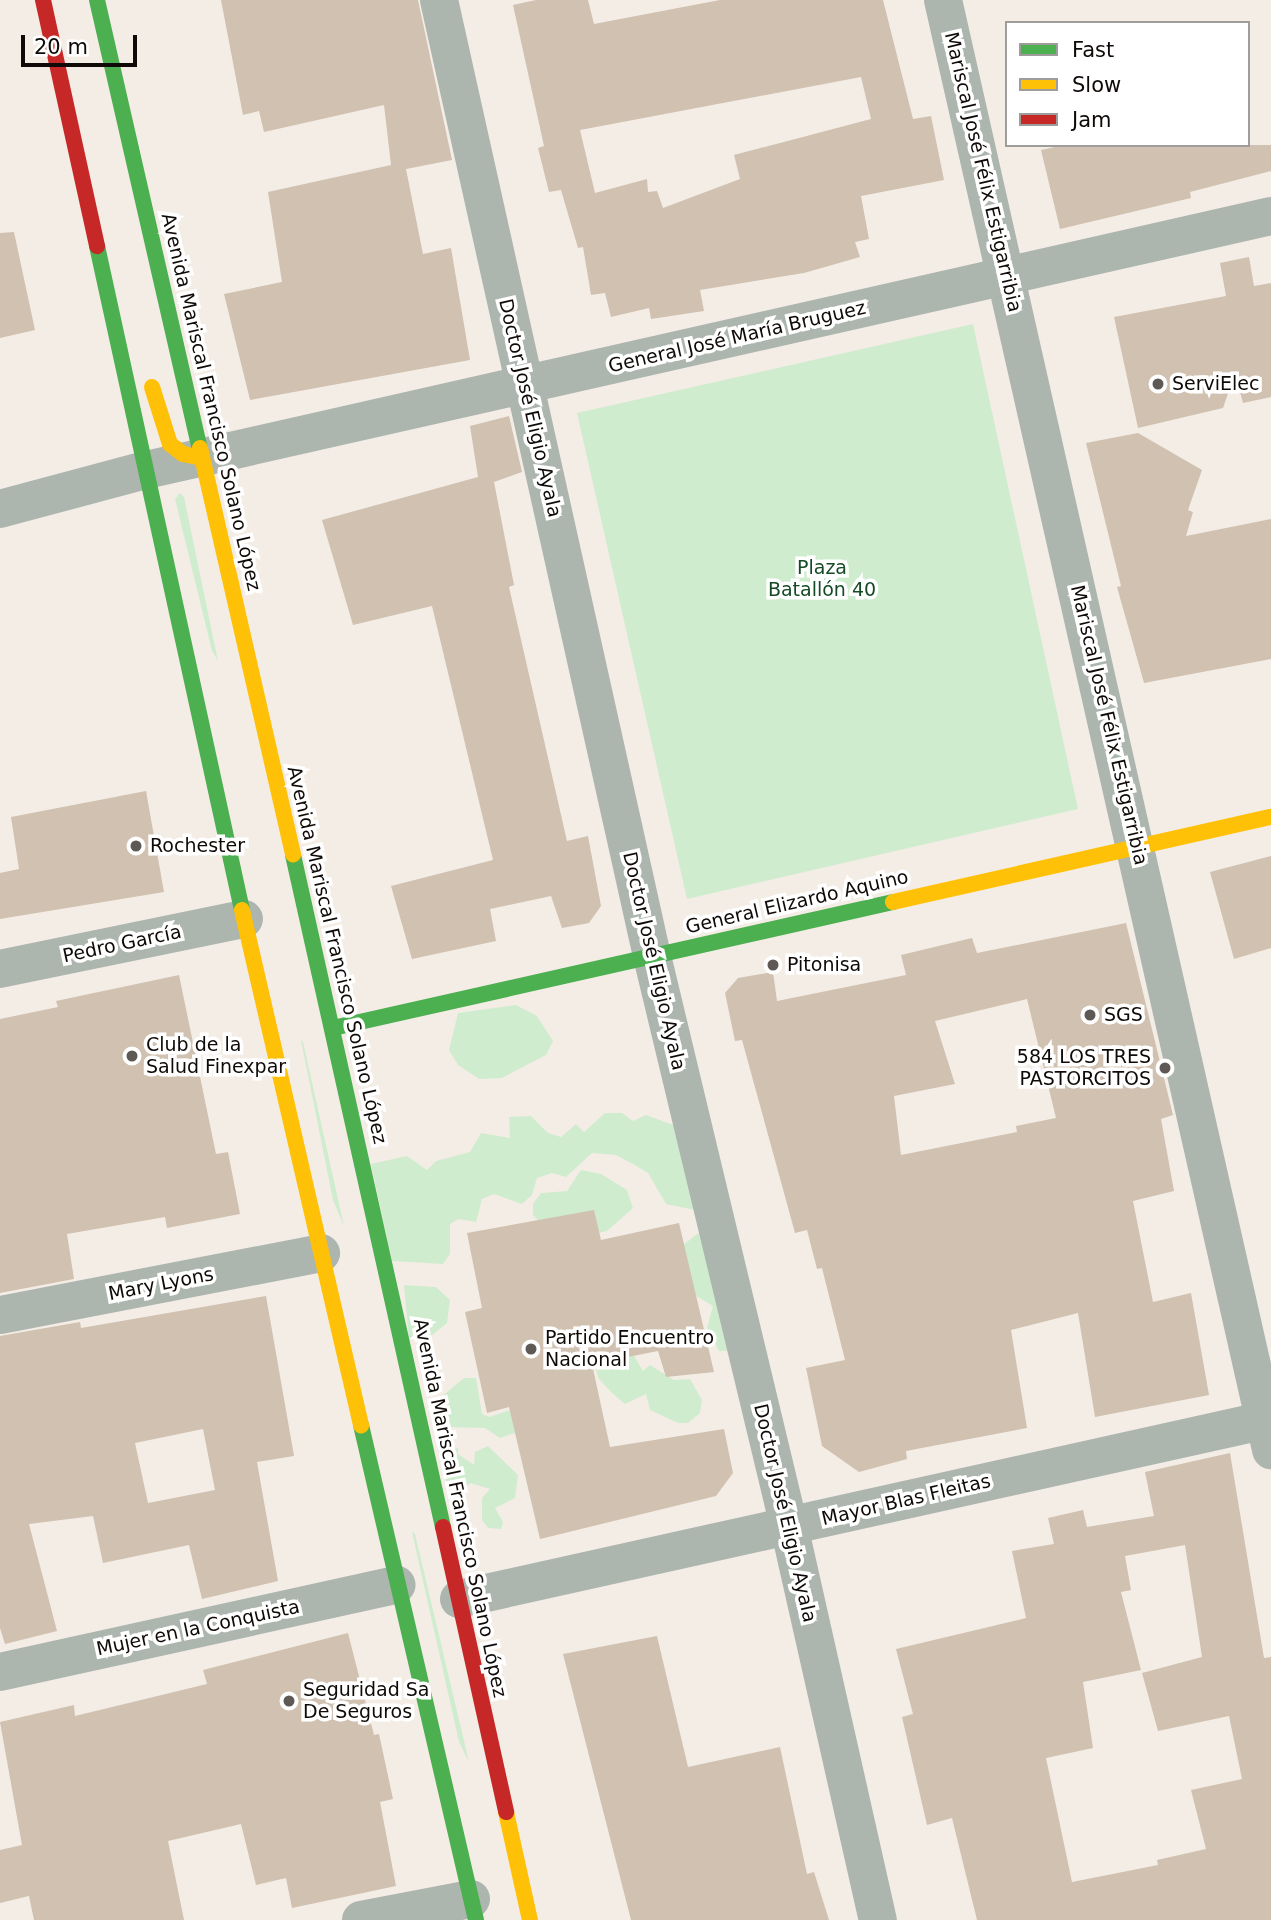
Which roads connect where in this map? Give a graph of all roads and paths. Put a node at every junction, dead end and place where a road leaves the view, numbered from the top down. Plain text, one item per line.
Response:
1 (43, 0) edge
2 (97, 0) edge
3 (439, 0) edge
4 (943, 0) edge
5 (60, 74) junction
6 (93, 139) dead end
7 (1271, 216) edge
8 (1006, 276) junction
9 (148, 370) dead end
10 (525, 385) junction
11 (202, 458) junction
12 (146, 470) junction
13 (0, 509) edge
14 (1271, 817) edge
15 (1137, 847) junction
16 (244, 919) junction
17 (652, 956) junction
18 (0, 968) edge
19 (332, 1028) junction
20 (321, 1253) junction
21 (0, 1315) edge
22 (1269, 1430) edge
23 (789, 1526) junction
24 (397, 1585) junction
25 (459, 1600) junction
26 (0, 1672) edge
27 (473, 1909) edge
28 (361, 1920) edge
29 (530, 1920) edge
30 (878, 1920) edge

1 - 5 main road
2 - 11 main road, Avenida Mariscal Francisco Solano López
3 - 10 street, Doctor José Eligio Ayala
4 - 8 street, Mariscal José Félix Estigarribia
5 - 6 main road
5 - 12 main road
7 - 8 street, General José María Bruguez
8 - 10 street, General José María Bruguez
8 - 15 street, Mariscal José Félix Estigarribia
9 - 11 main road
10 - 11 street, General José María Bruguez
10 - 17 street, Doctor José Eligio Ayala
11 - 12 street, General José María Bruguez
11 - 19 main road, Avenida Mariscal Francisco Solano López
12 - 13 street, General José María Bruguez
12 - 16 main road
14 - 15 main road, General Elizardo Aquino
15 - 17 main road, General Elizardo Aquino
15 - 22 street, Mariscal José Félix Estigarribia
16 - 18 street, Pedro García
16 - 20 main road
17 - 19 main road, General Elizardo Aquino
17 - 23 street, Doctor José Eligio Ayala
19 - 25 main road, Avenida Mariscal Francisco Solano López
20 - 21 street, Mary Lyons
20 - 24 main road
22 - 23 street, Mayor Blas Fleitas
23 - 25 street, Mayor Blas Fleitas
23 - 30 street, Doctor José Eligio Ayala
24 - 26 street, Mujer en la Conquista
24 - 27 main road
25 - 29 main road, Avenida Mariscal Francisco Solano López
27 - 28 street

